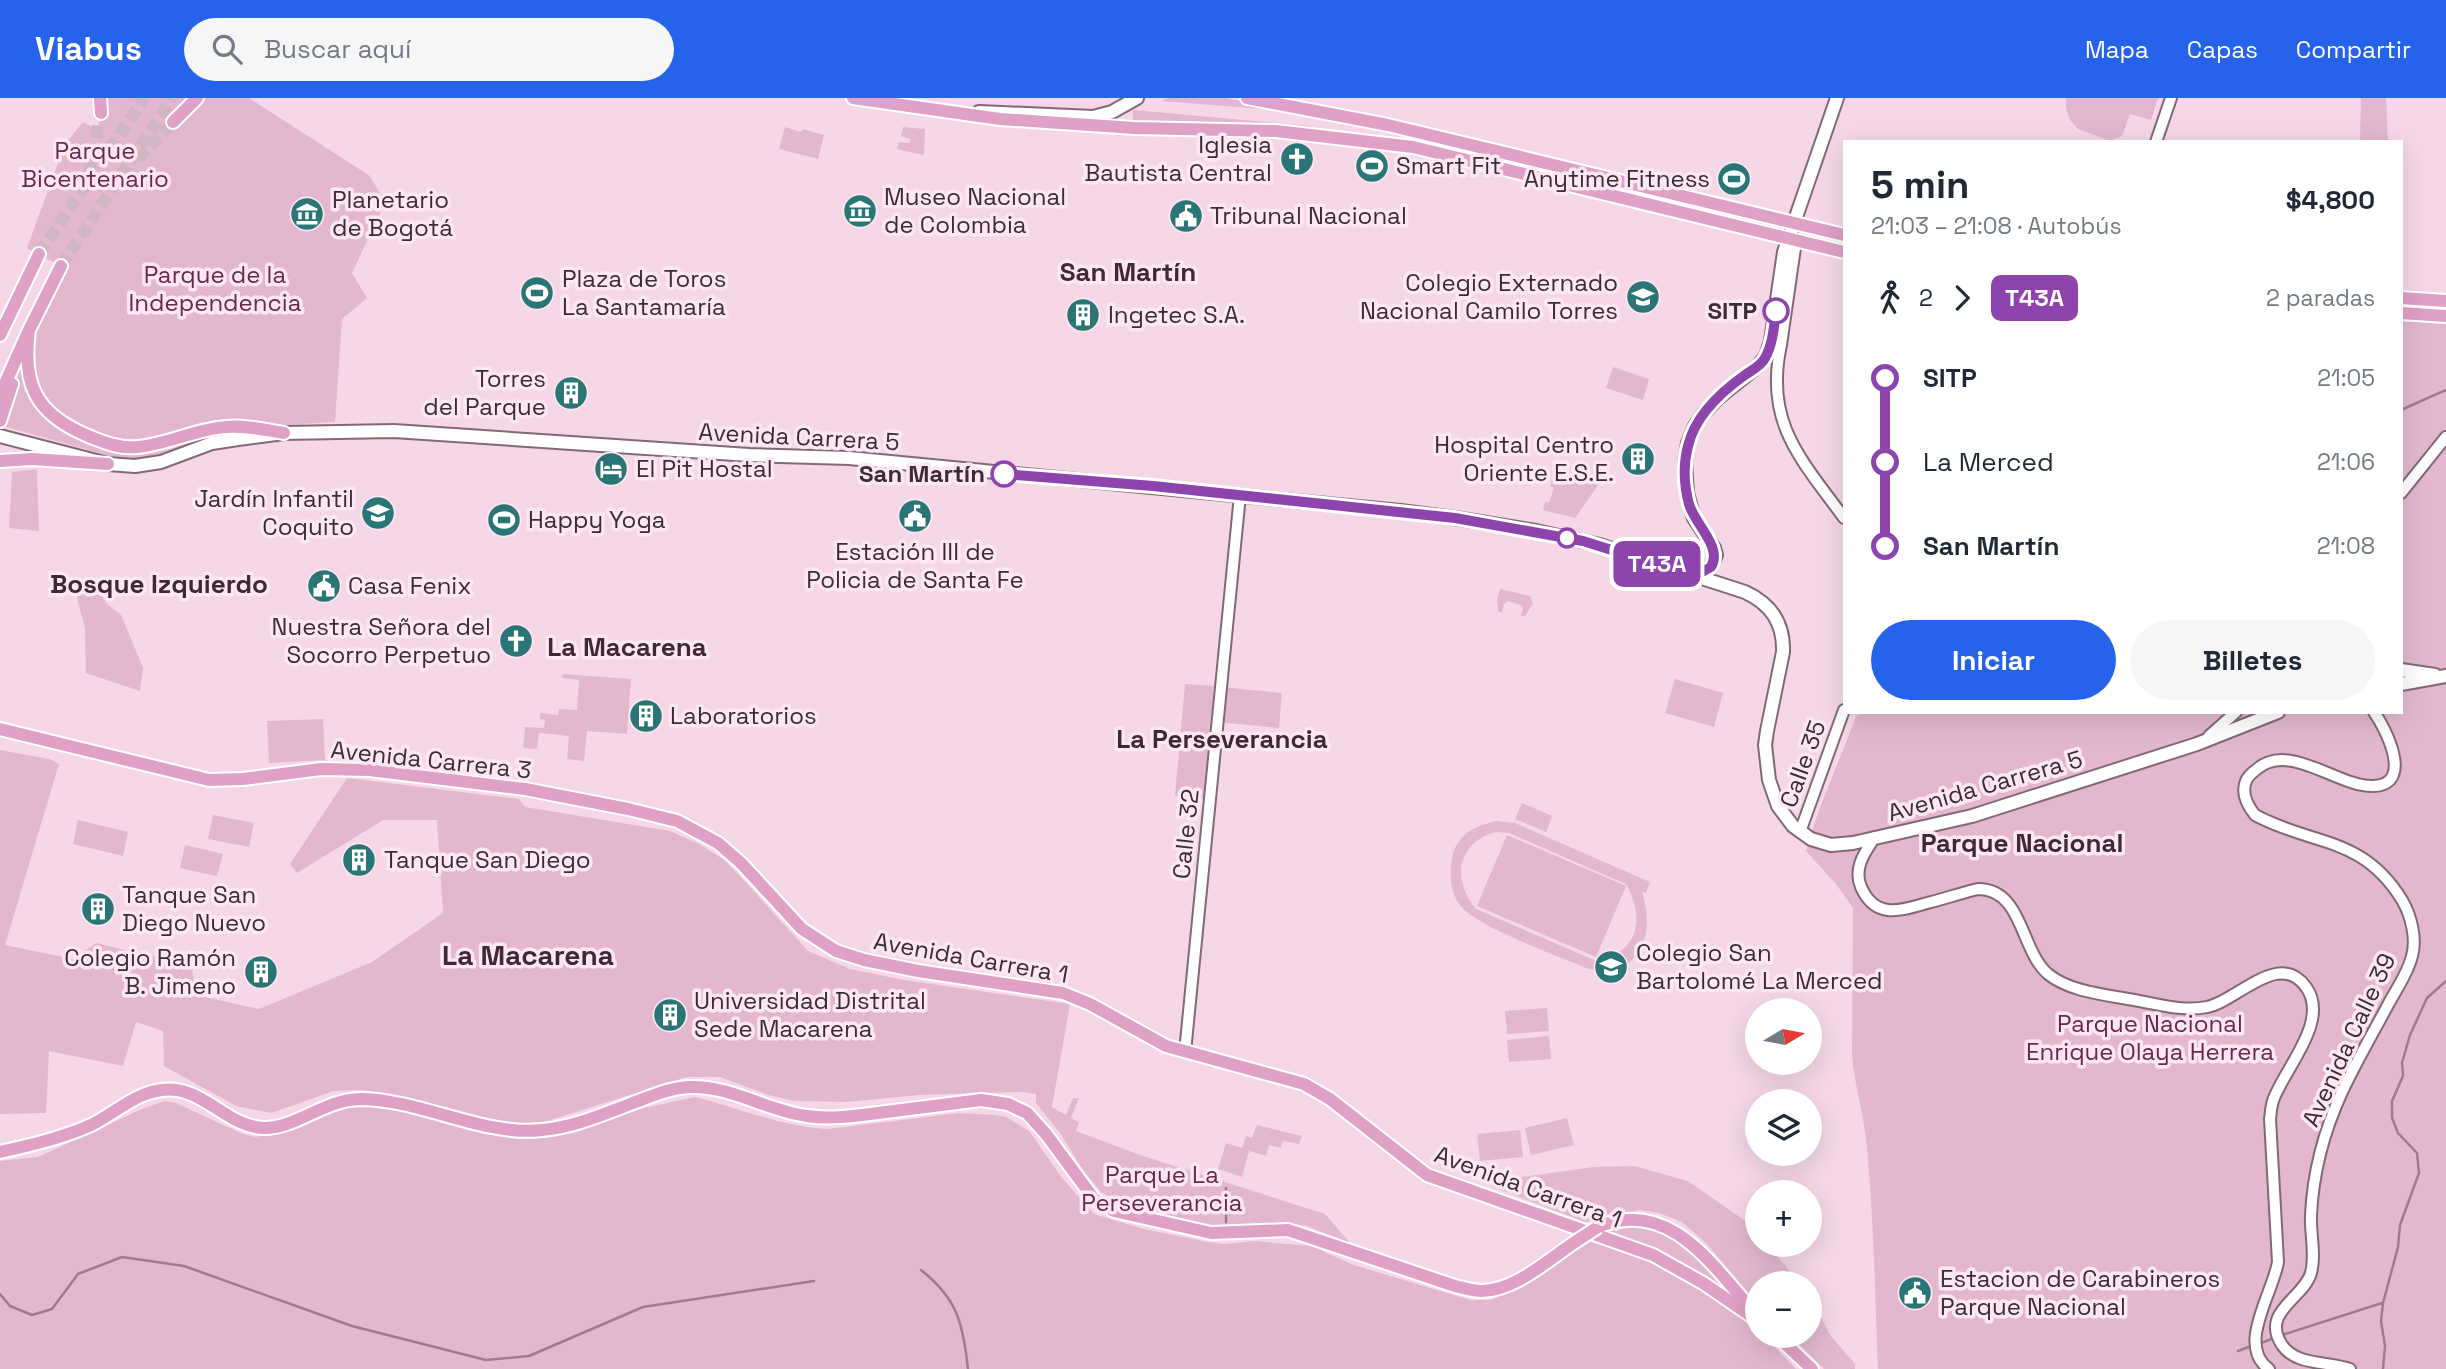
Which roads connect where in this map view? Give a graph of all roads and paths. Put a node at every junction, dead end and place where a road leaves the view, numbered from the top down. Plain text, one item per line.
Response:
1 (100, 98) edge
2 (197, 98) edge
3 (853, 98) edge
4 (1137, 98) edge
5 (1247, 98) edge
6 (1837, 98) edge
7 (2171, 98) edge
8 (936, 111) junction
9 (101, 113) tunnel mouth
10 (173, 122) tunnel mouth
11 (2156, 140) edge
12 (1793, 223) junction
13 (1843, 235) edge
14 (1792, 240) junction
15 (1843, 252) edge
16 (39, 254) tunnel mouth
17 (61, 266) tunnel mouth
18 (1783, 291) junction
19 (2403, 298) edge
20 (17, 300) junction
21 (2446, 301) edge
22 (2403, 313) edge
23 (2446, 316) edge
24 (29, 330) junction
25 (0, 335) edge
26 (0, 343) edge
27 (0, 395) edge
28 (0, 421) edge
29 (284, 433) junction
30 (4, 437) edge
31 (2446, 437) edge
32 (0, 461) edge
33 (108, 464) junction
34 (2403, 491) edge
35 (1240, 495) junction
36 (1843, 517) edge
37 (1688, 574) junction
38 (2403, 670) edge
39 (2446, 676) edge
40 (2403, 684) edge
41 (1843, 713) edge
42 (2234, 714) edge
43 (2273, 714) edge
44 (2375, 714) edge
45 (0, 729) edge
46 (2197, 744) junction
47 (1800, 832) junction
48 (1875, 837) junction
49 (727, 850) joint
50 (1185, 1052) junction
51 (0, 1152) edge
52 (1745, 1304) edge
53 (1745, 1310) edge
54 (1790, 1348) edge
55 (1812, 1369) edge
56 (2269, 1369) edge
57 (2350, 1369) edge

1 - 9 main road
2 - 10 main road
3 - 8 main road
4 - 8 main road
5 - 12 main road
6 - 12 main road
7 - 11 street
8 - 14 main road
12 - 13 main road
12 - 14 main road
14 - 15 main road
14 - 18 main road
16 - 20 main road
17 - 24 main road
18 - 36 street
18 - 37 main road
19 - 21 main road
20 - 25 main road
20 - 26 main road
22 - 23 main road
24 - 27 main road
24 - 28 main road
24 - 29 main road
29 - 33 main road, Avenida Carrera 5
29 - 35 main road, Avenida Carrera 5
30 - 33 main road, Avenida Carrera 5
31 - 34 street
32 - 33 main road
35 - 37 main road, Avenida Carrera 5
35 - 50 street, Calle 32
37 - 47 main road, Avenida Carrera 5
38 - 39 main road
39 - 40 main road
41 - 47 street, Calle 35
42 - 46 street
43 - 46 main road, Avenida Carrera 5
44 - 57 street, Avenida Calle 39
45 - 49 main road, Avenida Carrera 3
46 - 48 main road, Avenida Carrera 5
47 - 48 main road, Avenida Carrera 5
48 - 56 street, Avenida Calle 39
49 - 50 main road, Avenida Carrera 1
50 - 53 main road, Avenida Carrera 1
51 - 52 main road, bridge
54 - 55 main road

